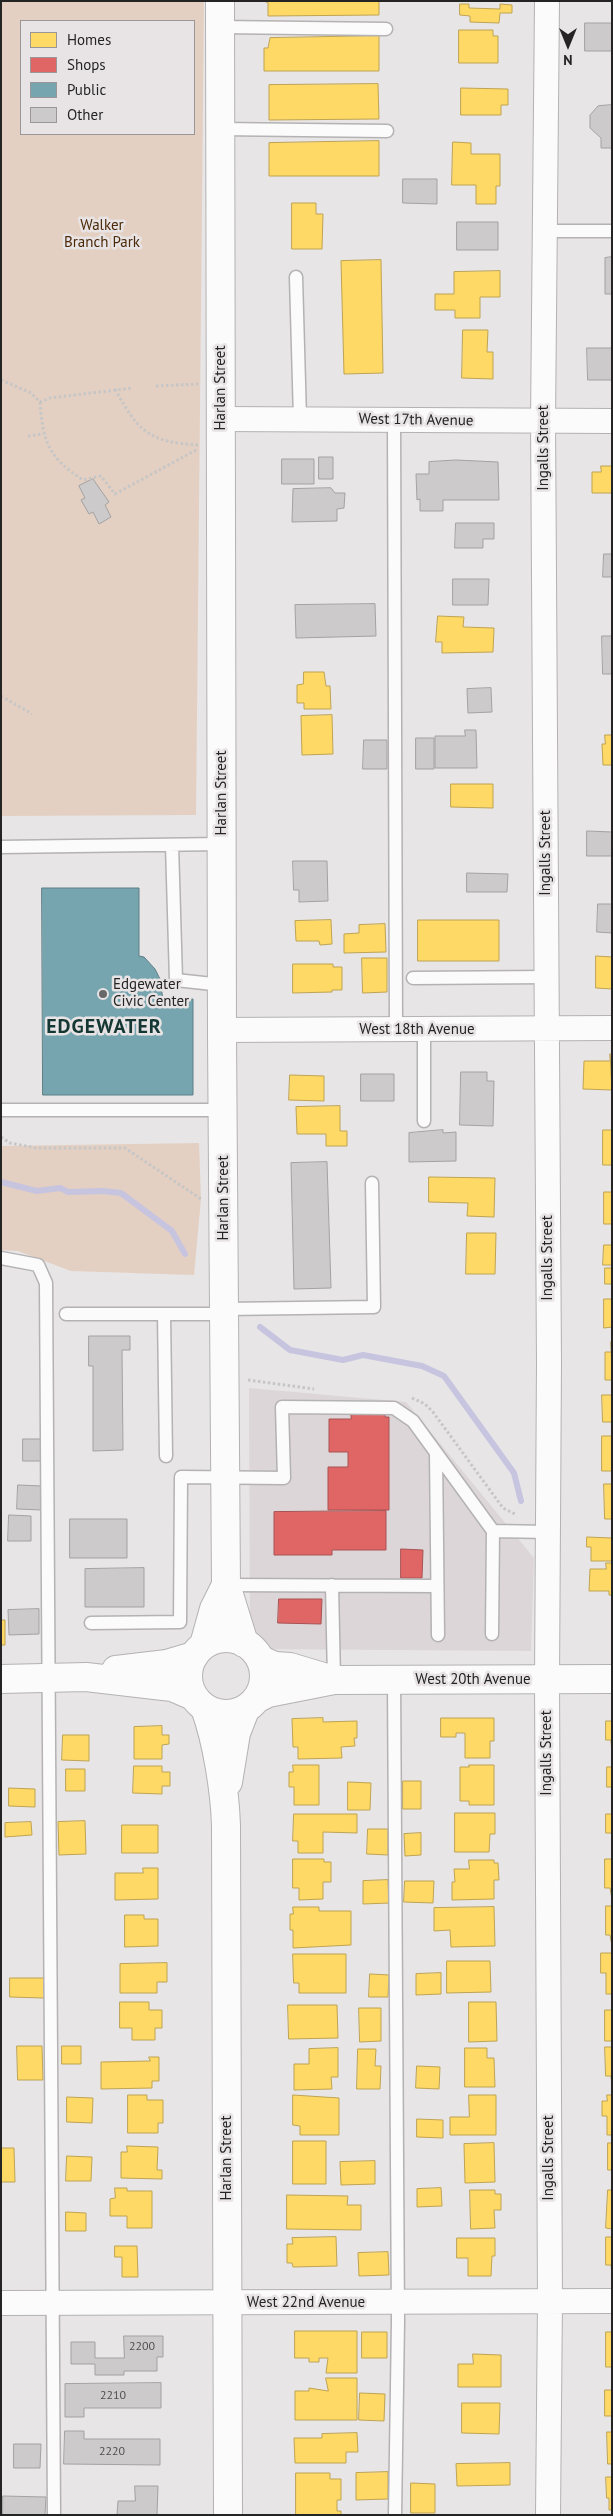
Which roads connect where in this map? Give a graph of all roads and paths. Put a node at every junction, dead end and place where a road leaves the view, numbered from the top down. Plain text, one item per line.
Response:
1 (547, 1) edge
2 (220, 14) edge
3 (386, 29) dead end
4 (220, 130) junction
5 (387, 131) dead end
6 (545, 231) junction
7 (612, 231) edge
8 (296, 277) dead end
9 (1, 380) edge
10 (204, 384) dead end
11 (156, 386) dead end
12 (133, 388) dead end
13 (115, 389) junction
14 (40, 402) junction
15 (221, 418) junction
16 (300, 419) junction
17 (394, 419) junction
18 (612, 420) edge
19 (543, 421) junction
20 (43, 434) junction
21 (28, 436) dead end
22 (1, 696) edge
23 (32, 714) dead end
24 (172, 844) junction
25 (222, 844) junction
26 (1, 847) edge
27 (547, 977) junction
28 (413, 978) dead end
29 (222, 985) junction
30 (612, 1028) edge
31 (222, 1030) junction
32 (396, 1030) junction
33 (424, 1030) junction
34 (547, 1030) junction
35 (1, 1110) edge
36 (223, 1110) junction
37 (424, 1121) dead end
38 (1, 1137) edge
39 (372, 1183) dead end
40 (201, 1199) dead end
41 (1, 1258) edge
42 (225, 1312) junction
43 (66, 1314) dead end
44 (164, 1314) junction
45 (436, 1453) junction
46 (166, 1456) dead end
47 (225, 1477) junction
48 (493, 1531) junction
49 (549, 1532) junction
50 (226, 1585) junction
51 (332, 1585) junction
52 (437, 1586) junction
53 (91, 1624) dead end
54 (492, 1634) dead end
55 (438, 1635) dead end
56 (199, 1651) junction
57 (252, 1651) junction
58 (49, 1677) junction
59 (86, 1677) junction
60 (1, 1679) edge
61 (612, 1679) edge
62 (334, 1680) junction
63 (394, 1680) junction
64 (547, 1680) junction
65 (199, 1702) junction
66 (252, 1704) junction
67 (225, 1801) junction
68 (612, 2301) edge
69 (397, 2302) junction
70 (550, 2302) junction
71 (1, 2303) edge
72 (54, 2303) junction
73 (227, 2303) junction
74 (54, 2515) edge
75 (228, 2515) edge
76 (394, 2515) edge
77 (548, 2515) edge

1 - 6 street, Ingalls Street
2 - 3 lane
2 - 4 street, Harlan Street
4 - 5 lane
4 - 15 street, Harlan Street
6 - 7 lane
6 - 19 street, Ingalls Street
8 - 16 lane
9 - 14 path
10 - 11 path
12 - 13 path
13 - 14 path
13 - 20 path
14 - 20 path
15 - 16 street, West 17th Avenue
15 - 25 street, Harlan Street
16 - 17 street, West 17th Avenue
17 - 19 street, West 17th Avenue
17 - 32 lane
18 - 19 street, West 17th Avenue
19 - 27 street, Ingalls Street
20 - 21 path
22 - 23 path
24 - 25 lane
24 - 26 lane
24 - 29 lane
25 - 29 street, Harlan Street
27 - 28 lane
27 - 34 street, Ingalls Street
29 - 31 street, Harlan Street
30 - 34 street, West 18th Avenue
31 - 32 street, West 18th Avenue
31 - 36 street, Harlan Street
32 - 33 street, West 18th Avenue
33 - 34 street, West 18th Avenue
33 - 37 lane
34 - 49 street, Ingalls Street
35 - 36 lane
36 - 42 street, Harlan Street
38 - 40 path
39 - 42 lane
41 - 58 lane
42 - 44 lane
42 - 47 street, Harlan Street
43 - 44 lane
44 - 46 lane
45 - 47 lane
45 - 48 lane
45 - 52 lane
47 - 50 street, Harlan Street
47 - 53 lane
48 - 49 lane
48 - 54 lane
49 - 64 street, Ingalls Street
50 - 51 lane
50 - 56 street, Harlan Street
50 - 57 street, Harlan Street
51 - 52 lane
51 - 62 lane
52 - 55 lane
56 - 57 street
56 - 59 street
56 - 65 street
57 - 62 street, West 20th Avenue
57 - 66 street
58 - 59 street
58 - 60 street
58 - 72 lane
59 - 65 street
61 - 64 street, West 20th Avenue
62 - 63 street, West 20th Avenue
62 - 66 street, West 20th Avenue
63 - 64 street, West 20th Avenue
63 - 69 lane
64 - 70 street, Ingalls Street
65 - 66 street
65 - 67 street, Harlan Street
66 - 67 street, Harlan Street
67 - 73 street, Harlan Street
68 - 70 street, West 22nd Avenue
69 - 70 street, West 22nd Avenue
69 - 73 street, West 22nd Avenue
69 - 76 lane
70 - 77 street, Ingalls Street
71 - 72 street, West 22nd Avenue
72 - 73 street, West 22nd Avenue
72 - 74 lane
73 - 75 street, Harlan Street

